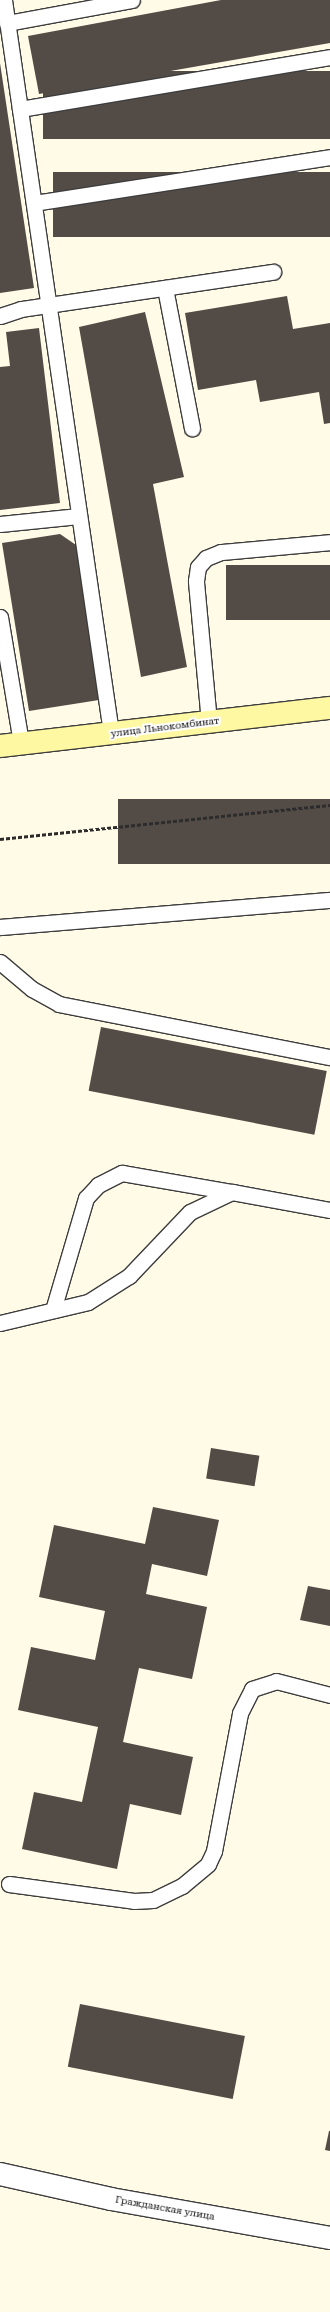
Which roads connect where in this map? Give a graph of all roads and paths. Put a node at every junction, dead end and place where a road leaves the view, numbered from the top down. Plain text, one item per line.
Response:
1 (4, 0) edge
2 (132, 0) edge
3 (7, 23) junction
4 (330, 56) edge
5 (20, 109) junction
6 (330, 157) edge
7 (34, 203) junction
8 (273, 272) dead end
9 (165, 288) junction
10 (48, 306) junction
11 (0, 316) edge
12 (192, 428) dead end
13 (79, 516) junction
14 (0, 524) edge
15 (330, 542) edge
16 (0, 617) edge
17 (330, 708) edge
18 (209, 722) junction
19 (110, 733) junction
20 (10, 744) edge
21 (330, 805) edge
22 (0, 839) edge
23 (330, 900) edge
24 (0, 927) edge
25 (0, 962) edge
26 (330, 1057) edge
27 (232, 1192) junction
28 (330, 1210) edge
29 (53, 1310) junction
30 (0, 1323) edge
31 (330, 1695) edge
32 (9, 1884) dead end
33 (0, 2174) edge
34 (330, 2238) edge

1 - 3 lane
2 - 3 lane
3 - 5 lane
4 - 5 lane
5 - 7 lane
6 - 7 lane
7 - 10 lane
8 - 9 lane
9 - 10 lane
9 - 12 lane
10 - 11 lane
10 - 13 lane
13 - 14 lane
13 - 19 lane
15 - 18 lane
16 - 20 lane
17 - 18 street, улица Льнокомбинат
18 - 19 street, улица Льнокомбинат
19 - 20 street, улица Льнокомбинат
21 - 22 path
23 - 24 lane
25 - 26 lane
27 - 28 lane
27 - 29 lane
27 - 29 lane
29 - 30 lane
31 - 32 lane
33 - 34 street, Гражданская улица

